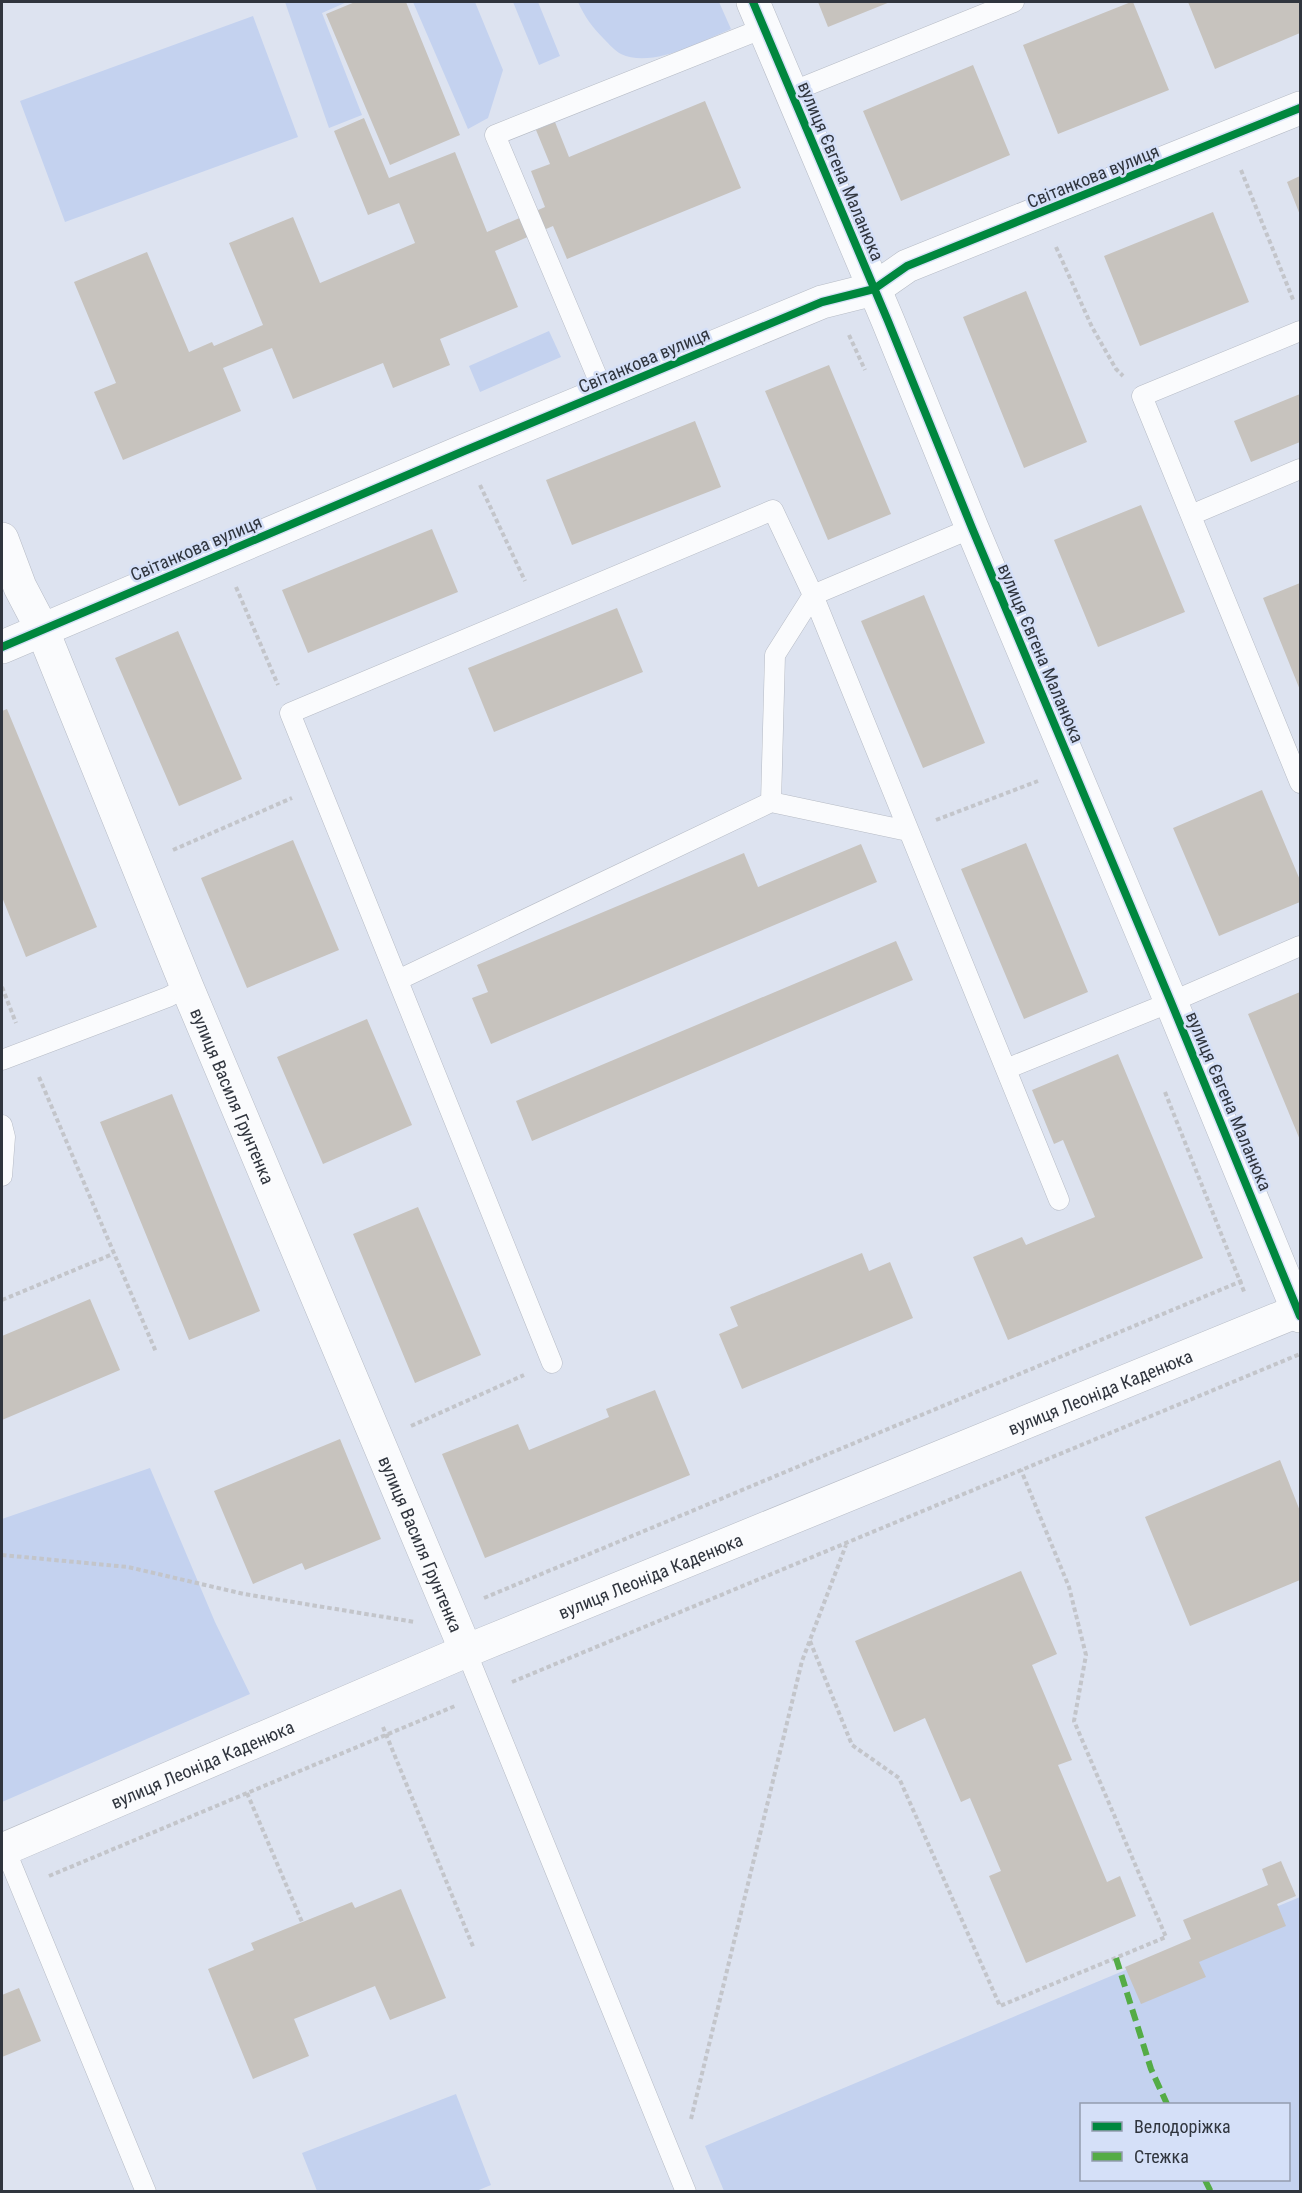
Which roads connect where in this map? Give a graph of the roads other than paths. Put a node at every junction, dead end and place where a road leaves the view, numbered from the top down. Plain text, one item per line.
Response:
1 (1014, 2) edge
2 (990, 6) edge
3 (759, 15) edge
4 (791, 92) junction
5 (1300, 108) edge
6 (874, 289) junction
7 (1300, 331) edge
8 (604, 393) junction
9 (1300, 469) edge
10 (1191, 515) junction
11 (972, 528) junction
12 (2, 538) edge
13 (813, 595) junction
14 (42, 629) junction
15 (2, 647) edge
16 (1300, 783) edge
17 (771, 802) junction
18 (908, 831) junction
19 (1300, 945) edge
20 (398, 980) junction
21 (187, 987) junction
22 (1172, 1002) junction
23 (2, 1060) edge
24 (1006, 1069) junction
25 (2, 1125) edge
26 (2, 1176) edge
27 (1059, 1200) dead end
28 (1300, 1313) edge
29 (552, 1363) road end
30 (466, 1651) junction
31 (3, 1850) edge
32 (146, 2192) edge
33 (686, 2192) edge

1 - 2 lane
2 - 4 lane
3 - 4 street, вулиця Євгена Маланюка
3 - 8 lane
4 - 6 street, вулиця Євгена Маланюка
5 - 6 street, Світанкова вулиця
6 - 8 street, Світанкова вулиця
6 - 11 street, вулиця Євгена Маланюка
7 - 10 lane
8 - 14 street, Світанкова вулиця
9 - 10 lane
10 - 16 lane
11 - 13 lane
11 - 22 street, вулиця Євгена Маланюка
12 - 14 street, вулиця Василя Грунтенка
13 - 17 lane
13 - 18 lane
13 - 20 lane
14 - 15 street, Світанкова вулиця
14 - 21 street, вулиця Василя Грунтенка
17 - 18 lane
17 - 20 lane
18 - 24 lane
19 - 22 lane
20 - 29 lane
21 - 23 lane
21 - 30 street, вулиця Василя Грунтенка
22 - 24 lane
22 - 28 street, вулиця Євгена Маланюка
24 - 27 lane
25 - 26 lane
28 - 30 street, вулиця Леоніда Каденюка
30 - 31 street, вулиця Леоніда Каденюка
30 - 33 lane
31 - 32 lane

